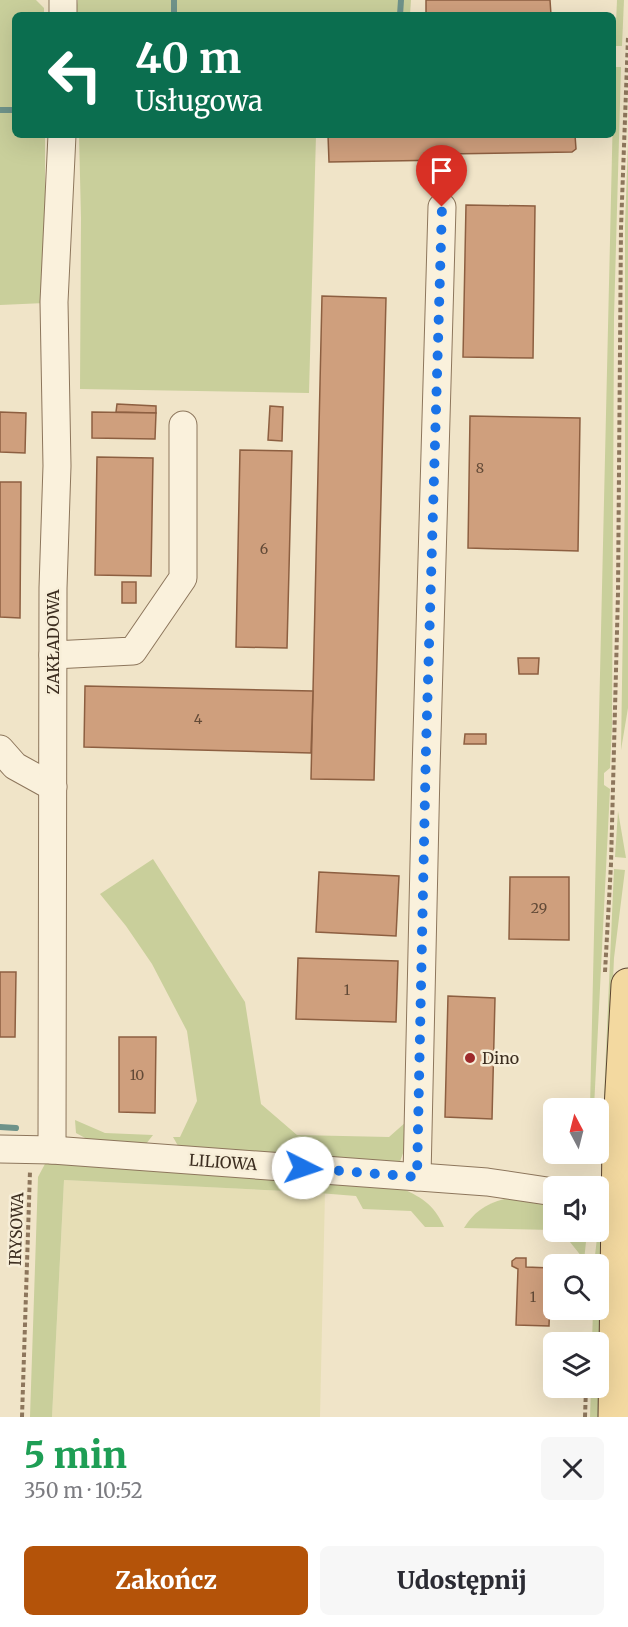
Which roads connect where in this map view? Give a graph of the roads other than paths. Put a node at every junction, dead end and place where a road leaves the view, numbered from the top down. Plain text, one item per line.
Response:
1 (62, 138) edge
2 (442, 207) dead end
3 (183, 425) dead end
4 (53, 655) junction
5 (0, 749) edge
6 (53, 787) junction
7 (616, 979) edge
8 (626, 1077) edge
9 (0, 1149) edge
10 (42, 1149) junction
11 (417, 1177) junction
12 (543, 1190) edge
13 (615, 1203) edge
14 (615, 1417) edge

1 - 4 street, ZAKŁADOWA
2 - 11 street
3 - 4 street
4 - 6 street, ZAKŁADOWA
5 - 6 street
6 - 10 street, ZAKŁADOWA
7 - 8 main road
8 - 13 main road
9 - 10 street, LILIOWA
10 - 11 street, LILIOWA
11 - 12 street, LILIOWA
13 - 14 main road

